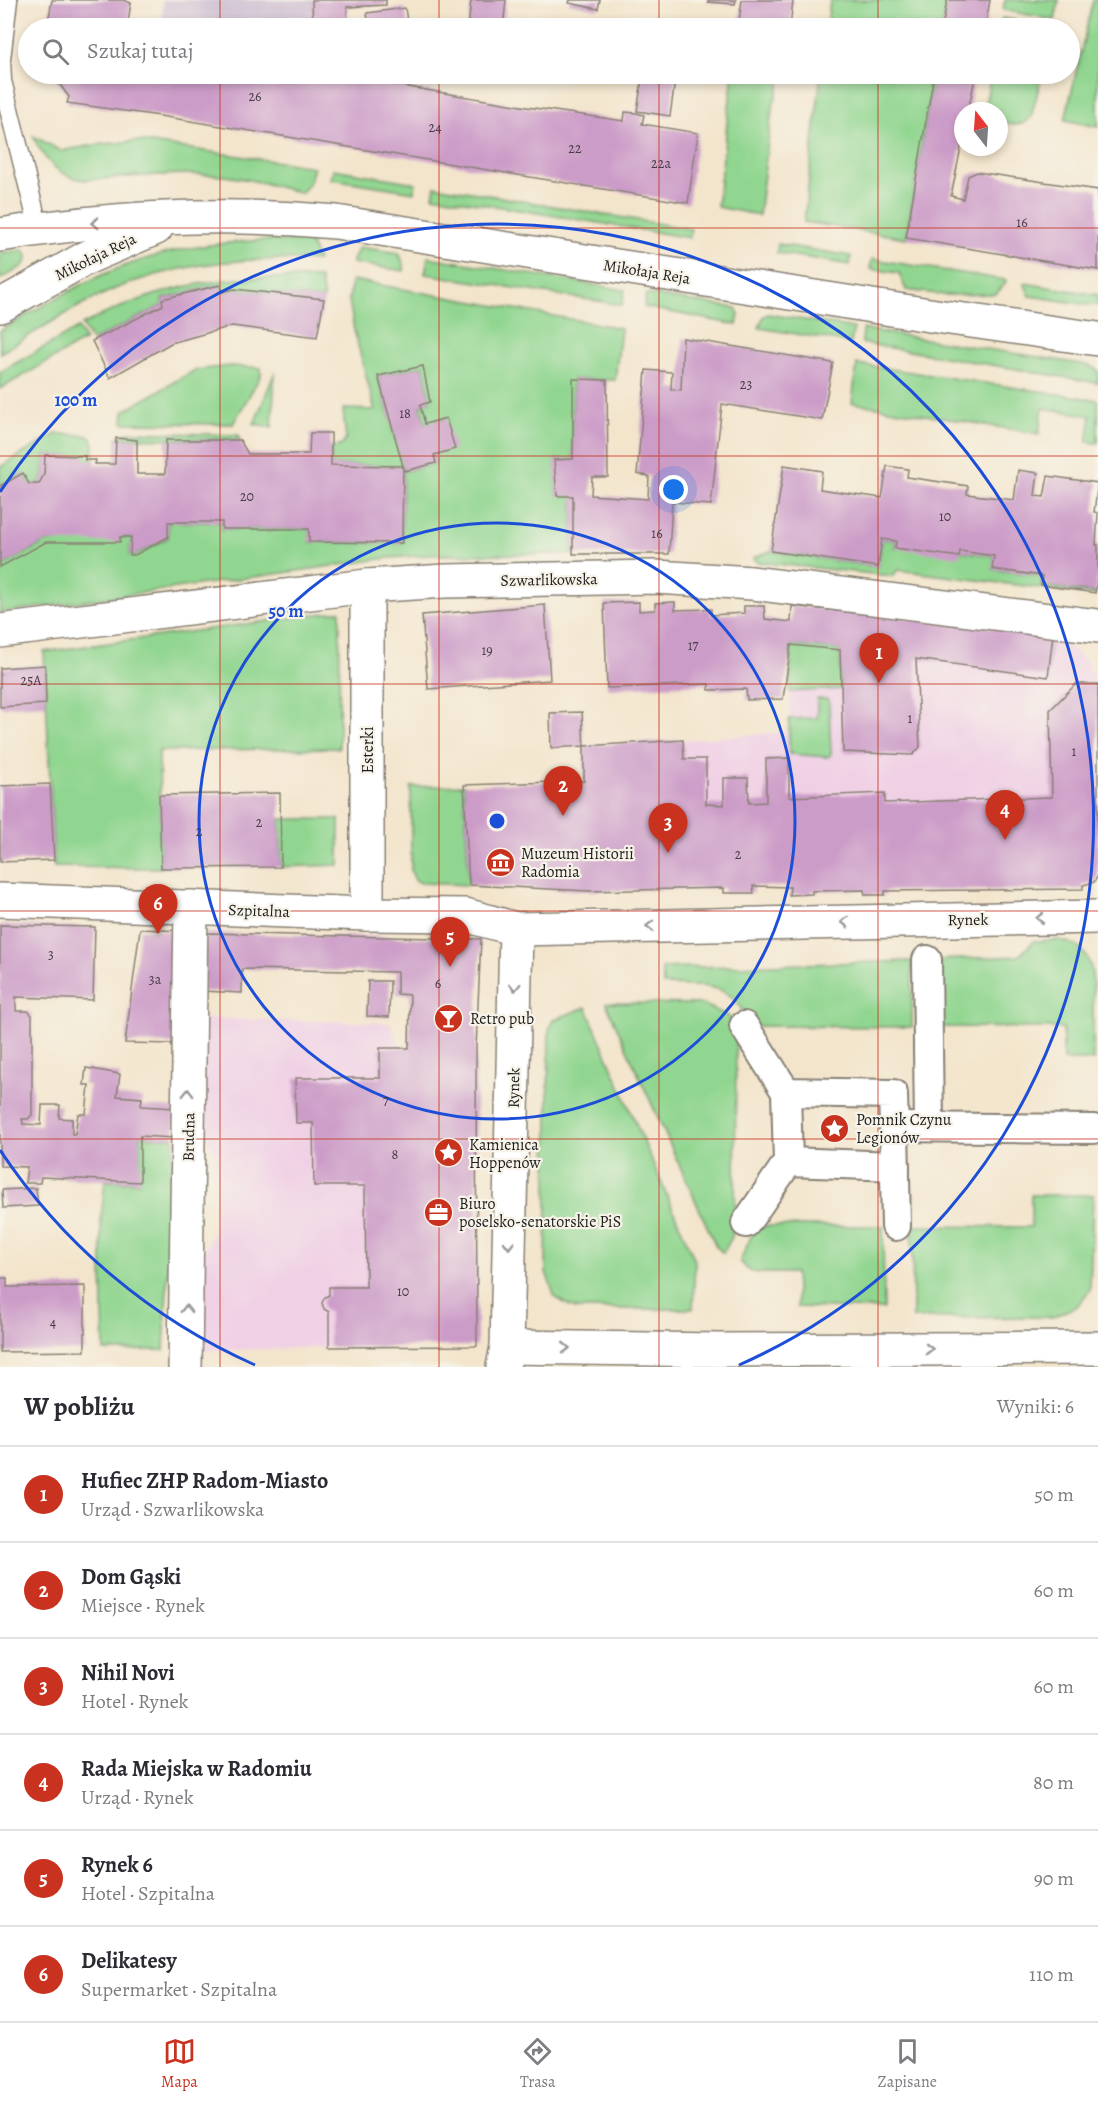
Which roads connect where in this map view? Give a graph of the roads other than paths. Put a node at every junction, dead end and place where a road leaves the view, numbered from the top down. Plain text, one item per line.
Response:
1 (8, 0) edge
2 (195, 218) junction
3 (39, 229) junction
4 (0, 235) edge
5 (0, 306) edge
6 (1098, 339) edge
7 (367, 586) junction
8 (1098, 626) edge
9 (0, 631) edge
10 (0, 900) edge
11 (191, 907) junction
12 (367, 914) junction
13 (1098, 917) edge
14 (516, 928) junction
15 (927, 960) dead end
16 (744, 1026) dead end
17 (786, 1092) junction
18 (894, 1126) junction
19 (929, 1127) junction
20 (1093, 1129) dead end
21 (788, 1162) junction
22 (895, 1166) junction
23 (746, 1223) dead end
24 (896, 1226) dead end
25 (1098, 1348) edge
26 (505, 1357) edge
27 (185, 1367) edge

1 - 3 lane
2 -> 3 street, Mikołaja Reja
2 - 5 street, Mikołaja Reja
2 - 6 street, Mikołaja Reja
3 - 4 street, Mikołaja Reja
7 - 8 street, Szwarlikowska
7 - 9 street, Szwarlikowska
7 - 12 street, Esterki
10 - 11 street, Szpitalna
11 - 12 street, Szpitalna
27 -> 11 street, Brudna
12 - 14 street, Szpitalna
13 -> 14 street, Rynek
14 -> 26 street, Rynek
15 - 19 street
16 - 17 street
17 - 18 street
17 - 21 street
18 - 19 street
18 - 22 street
19 - 20 street
21 - 22 street
21 - 23 street
22 - 24 street
26 -> 25 street, Rynek

